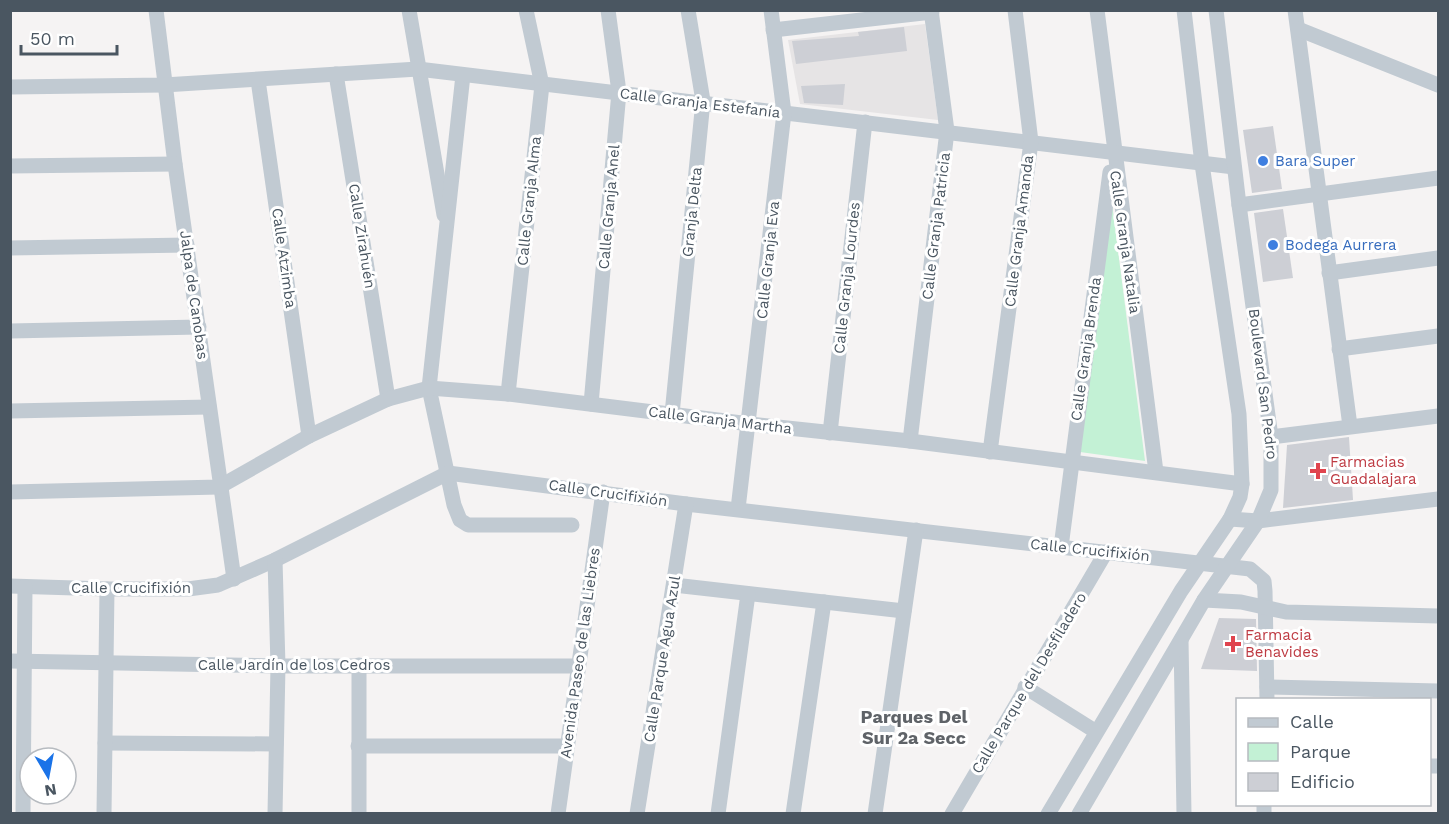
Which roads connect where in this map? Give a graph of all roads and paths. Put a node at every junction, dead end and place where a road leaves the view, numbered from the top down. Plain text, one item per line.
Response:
1 (156, 10) edge
2 (409, 10) edge
3 (526, 10) edge
4 (608, 10) edge
5 (688, 10) edge
6 (771, 10) edge
7 (1015, 10) edge
8 (1097, 10) edge
9 (1184, 10) edge
10 (1216, 10) edge
11 (1295, 10) edge
12 (932, 11) edge
13 (1298, 29) junction
14 (773, 30) junction
15 (418, 69) junction
16 (336, 74) junction
17 (463, 75) junction
18 (258, 80) junction
19 (164, 85) junction
20 (542, 85) junction
21 (1438, 85) edge
22 (10, 87) edge
23 (619, 92) junction
24 (703, 101) junction
25 (784, 113) junction
26 (865, 122) junction
27 (947, 131) junction
28 (1031, 142) junction
29 (1113, 151) junction
30 (175, 164) junction
31 (1202, 164) junction
32 (10, 166) edge
33 (1234, 167) junction
34 (1438, 178) edge
35 (1319, 194) junction
36 (1239, 206) junction
37 (447, 233) junction
38 (187, 245) junction
39 (10, 248) edge
40 (1438, 258) edge
41 (1329, 273) junction
42 (199, 327) junction
43 (10, 330) edge
44 (1438, 336) edge
45 (1339, 349) junction
46 (429, 388) junction
47 (508, 394) junction
48 (388, 399) junction
49 (591, 404) junction
50 (209, 407) junction
51 (10, 411) edge
52 (672, 414) junction
53 (1438, 416) edge
54 (750, 424) junction
55 (1350, 426) junction
56 (830, 433) junction
57 (309, 436) junction
58 (1271, 437) junction
59 (910, 441) junction
60 (990, 452) junction
61 (1071, 463) junction
62 (1156, 472) junction
63 (448, 473) junction
64 (1242, 484) junction
65 (219, 487) junction
66 (10, 492) edge
67 (603, 492) junction
68 (1438, 500) edge
69 (687, 504) junction
70 (738, 509) junction
71 (1230, 519) junction
72 (1258, 521) junction
73 (572, 525) dead end
74 (916, 530) junction
75 (1060, 547) junction
76 (1106, 552) junction
77 (275, 560) junction
78 (1200, 562) junction
79 (1228, 565) junction
80 (234, 579) junction
81 (674, 585) junction
82 (18, 587) edge
83 (107, 589) junction
84 (748, 594) junction
85 (1204, 600) junction
86 (824, 602) junction
87 (1266, 609) junction
88 (904, 611) junction
89 (1438, 616) edge
90 (1181, 638) junction
91 (18, 661) edge
92 (105, 663) junction
93 (359, 665) junction
94 (278, 666) junction
95 (578, 666) junction
96 (1025, 687) junction
97 (1438, 691) edge
98 (1267, 693) edge
99 (1095, 731) junction
100 (17, 741) edge
101 (105, 743) junction
102 (276, 744) junction
103 (358, 746) junction
104 (566, 746) junction
105 (23, 813) edge
106 (104, 813) edge
107 (275, 813) edge
108 (359, 813) edge
109 (558, 813) edge
110 (637, 813) edge
111 (718, 813) edge
112 (793, 813) edge
113 (874, 813) edge
114 (952, 813) edge
115 (1048, 813) edge
116 (1079, 813) edge
117 (1184, 813) edge

1 - 19 street, Jalpa de Canobas
2 - 15 street
3 - 20 street, Calle Granja Alma
4 - 23 street, Calle Granja Anel
5 - 24 street, Granja Delta
6 - 14 street, Calle Granja Eva
7 - 28 street, Calle Granja Amanda
8 - 29 street, Calle Granja Natalia
9 - 31 street, Boulevard San Pedro
10 - 33 street, Boulevard San Pedro
11 - 13 street
12 - 14 street
12 - 27 street, Calle Granja Patricia
13 - 21 street
13 - 35 street
14 - 25 street, Calle Granja Eva
15 - 16 street, Calle Granja Estefanía
15 - 17 street, Calle Granja Estefanía
15 - 37 street
16 - 18 street, Calle Granja Estefanía
16 - 48 street, Calle Zirahuén
17 - 20 street, Calle Granja Estefanía
17 - 37 street
18 - 19 street, Calle Granja Estefanía
18 - 57 street, Calle Atzimba
19 - 22 street, Calle Granja Estefanía
19 - 30 street, Jalpa de Canobas
20 - 23 street, Calle Granja Estefanía
20 - 47 street, Calle Granja Alma
23 - 24 street, Calle Granja Estefanía
23 - 49 street, Calle Granja Anel
24 - 25 street, Calle Granja Estefanía
24 - 52 street, Granja Delta
25 - 26 street, Calle Granja Estefanía
25 - 54 street, Calle Granja Eva
26 - 27 street, Calle Granja Estefanía
26 - 56 street, Calle Granja Lourdes
27 - 28 street, Calle Granja Estefanía
27 - 59 street, Calle Granja Patricia
28 - 29 street, Calle Granja Estefanía
28 - 60 street, Calle Granja Amanda
29 - 31 street, Calle Granja Estefanía
29 - 61 street, Calle Granja Brenda
29 - 62 street, Calle Granja Natalia
30 - 32 street
30 - 38 street, Jalpa de Canobas
31 - 33 street, Calle Granja Estefanía
31 - 64 street, Boulevard San Pedro
33 - 36 street, Boulevard San Pedro
34 - 35 street
35 - 36 street
35 - 41 street
36 - 58 street, Boulevard San Pedro
37 - 46 street
38 - 39 street
38 - 42 street, Jalpa de Canobas
40 - 41 street
41 - 45 street
42 - 43 street
42 - 50 street, Jalpa de Canobas
44 - 45 street
45 - 55 street
46 - 47 street, Calle Granja Martha
46 - 48 street, Calle Granja Martha
46 - 63 street
47 - 49 street, Calle Granja Martha
48 - 57 street, Calle Granja Martha
49 - 52 street, Calle Granja Martha
50 - 51 street
50 - 65 street, Jalpa de Canobas
52 - 54 street, Calle Granja Martha
53 - 55 street
54 - 56 street, Calle Granja Martha
54 - 70 street, Calle Granja Eva
55 - 58 street
56 - 59 street, Calle Granja Martha
57 - 65 street, Calle Granja Martha
58 - 72 street, Boulevard San Pedro
59 - 60 street, Calle Granja Martha
60 - 61 street, Calle Granja Martha
61 - 62 street, Calle Granja Martha
61 - 75 street, Calle Granja Brenda
62 - 64 street, Calle Granja Martha
63 - 67 street, Calle Crucifixión
63 - 73 street
63 - 77 street, Calle Crucifixión
64 - 71 street, Boulevard San Pedro
65 - 66 street
65 - 80 street, Jalpa de Canobas
67 - 69 street, Calle Crucifixión
67 - 95 street, Avenida Paseo de las Liebres
68 - 72 street
69 - 70 street, Calle Crucifixión
69 - 81 street, Calle Parque Agua Azul
70 - 74 street, Calle Crucifixión
71 - 72 street
71 - 78 street, Boulevard San Pedro
72 - 79 street, Boulevard San Pedro
74 - 75 street, Calle Crucifixión
74 - 88 street
75 - 76 street, Calle Crucifixión
76 - 78 street, Calle Crucifixión
76 - 96 street, Calle Parque del Desfiladero
77 - 80 street, Calle Crucifixión
77 - 94 street
78 - 79 street, Calle Crucifixión
78 - 99 street, Boulevard San Pedro
79 - 85 street, Boulevard San Pedro
79 - 87 street, Calle Crucifixión
80 - 83 street, Calle Crucifixión
81 - 84 street
81 - 110 street, Calle Parque Agua Azul
82 - 83 street, Calle Crucifixión
82 - 91 street
83 - 92 street
84 - 86 street
84 - 111 street
85 - 87 street
85 - 90 street, Boulevard San Pedro
86 - 88 street
86 - 112 street
87 - 89 street
87 - 98 street, Calle Crucifixión
88 - 113 street
90 - 116 street, Boulevard San Pedro
90 - 117 street
91 - 92 street, Calle Jardín de los Cedros
91 - 100 street
92 - 94 street, Calle Jardín de los Cedros
92 - 101 street
93 - 94 street, Calle Jardín de los Cedros
93 - 95 street, Calle Jardín de los Cedros
93 - 103 street
94 - 102 street
95 - 104 street, Avenida Paseo de las Liebres
96 - 99 street
96 - 114 street, Calle Parque del Desfiladero
97 - 98 street
99 - 115 street
100 - 105 street
101 - 102 street
101 - 106 street
102 - 107 street
103 - 104 street
103 - 108 street
104 - 109 street, Avenida Paseo de las Liebres

